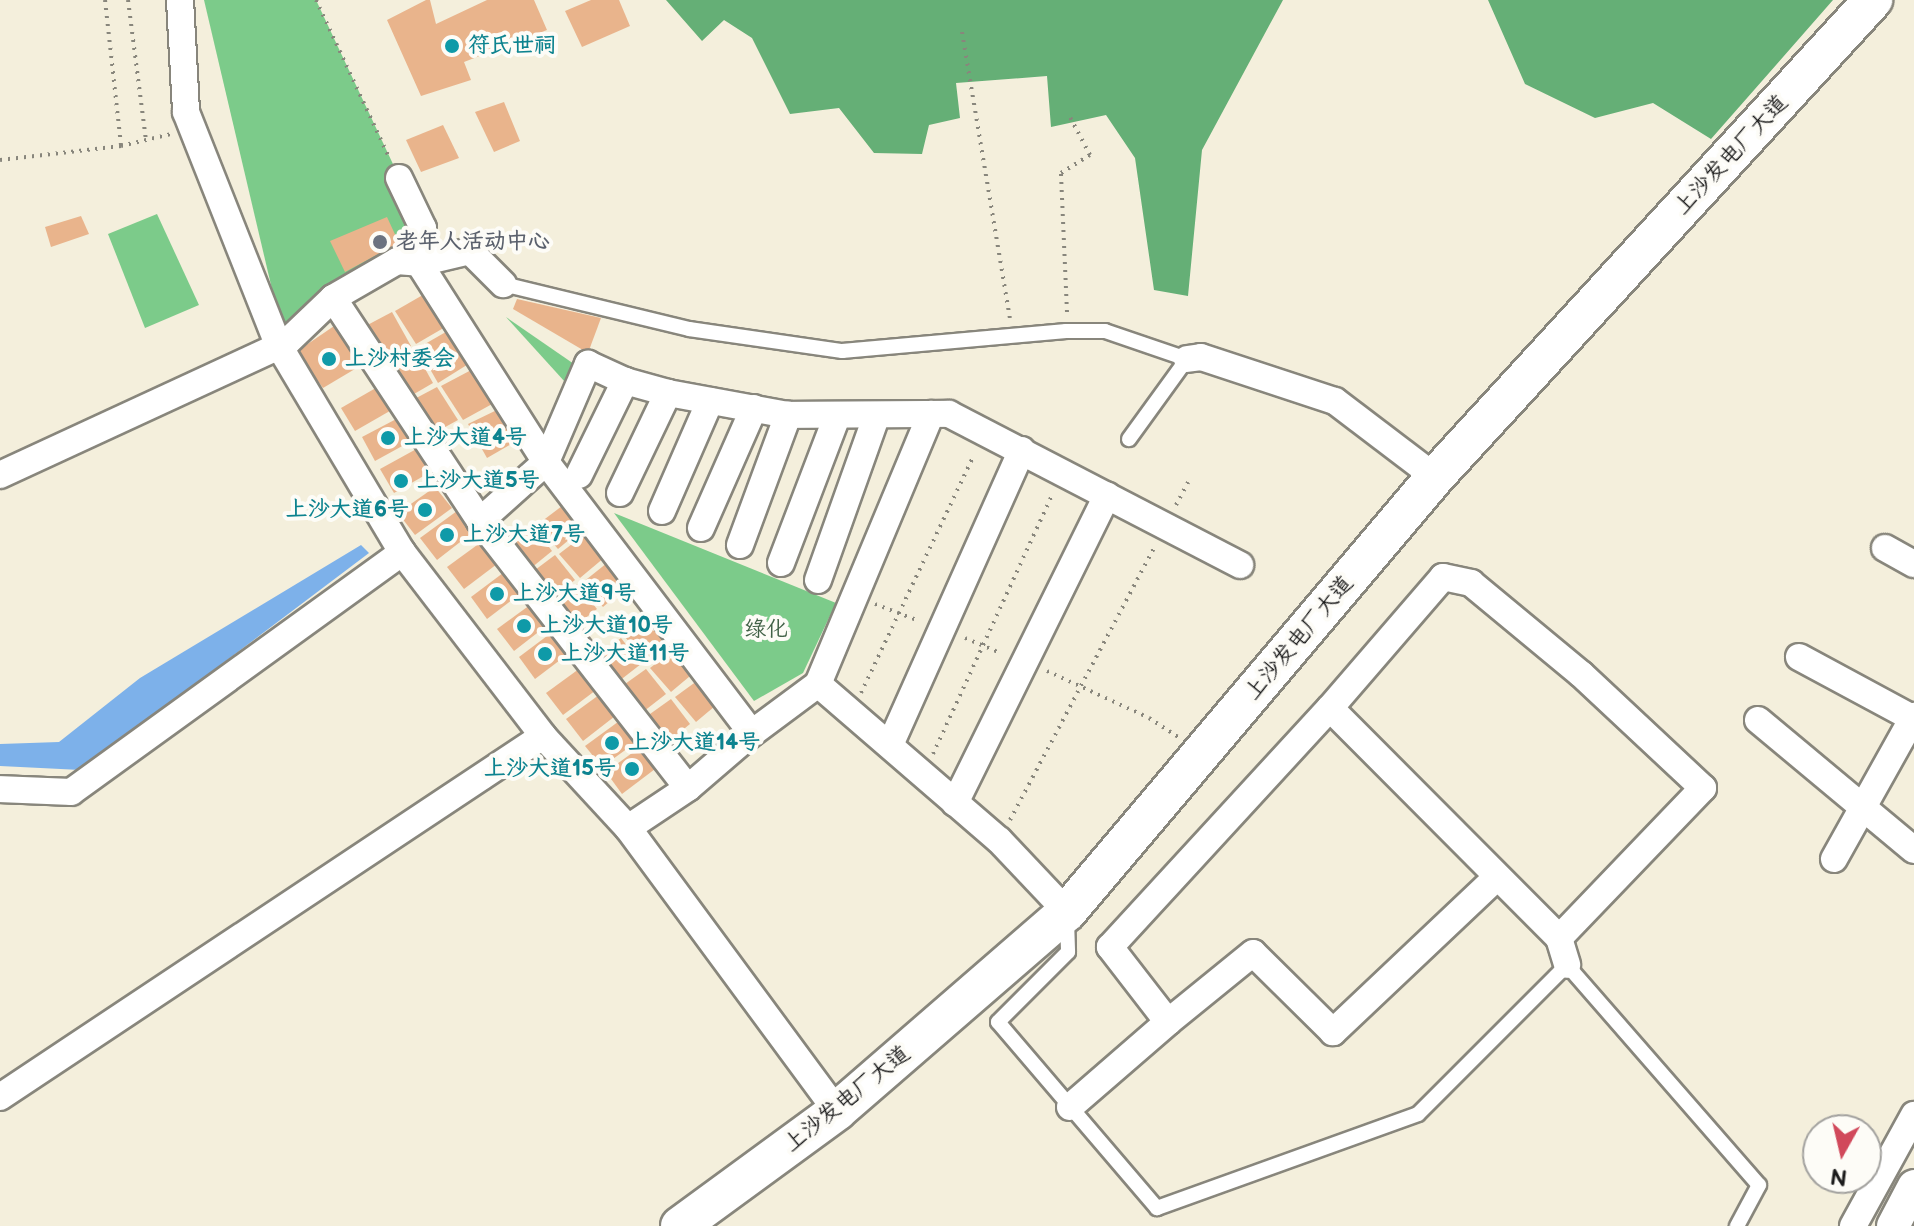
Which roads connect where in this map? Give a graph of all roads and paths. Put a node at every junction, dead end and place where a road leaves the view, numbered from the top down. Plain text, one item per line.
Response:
1 (105, 0) edge
2 (128, 0) edge
3 (180, 0) edge
4 (316, 0) edge
5 (1873, 0) edge
6 (962, 32) dead end
7 (1070, 117) dead end
8 (192, 128) junction
9 (146, 141) junction
10 (121, 146) junction
11 (0, 160) edge
12 (399, 178) joint
13 (419, 263) junction
14 (503, 284) joint
15 (333, 298) junction
16 (1066, 331) junction
17 (1014, 336) junction
18 (278, 344) junction
19 (1187, 359) junction
20 (625, 381) junction
21 (668, 393) junction
22 (710, 401) junction
23 (754, 408) junction
24 (931, 414) junction
25 (788, 415) junction
26 (837, 416) junction
27 (876, 417) junction
28 (986, 431) junction
29 (1129, 439) dead end
30 (1022, 450) junction
31 (546, 462) junction
32 (1062, 472) junction
33 (0, 475) edge
34 (579, 475) dead end
35 (1435, 477) junction
36 (1188, 482) dead end
37 (620, 493) dead end
38 (1107, 495) junction
39 (662, 511) dead end
40 (480, 521) junction
41 (1165, 525) junction
42 (701, 528) dead end
43 (740, 545) dead end
44 (1885, 548) dead end
45 (402, 552) junction
46 (781, 563) dead end
47 (1914, 564) edge
48 (1240, 565) dead end
49 (818, 580) dead end
50 (1799, 657) dead end
51 (818, 684) junction
52 (1330, 708) junction
53 (851, 713) junction
54 (1913, 718) edge
55 (1758, 720) dead end
56 (752, 733) junction
57 (543, 736) junction
58 (890, 745) junction
59 (923, 775) junction
60 (688, 788) junction
61 (0, 789) edge
62 (955, 803) junction
63 (1863, 807) junction
64 (628, 828) junction
65 (999, 840) junction
66 (1914, 850) edge
67 (1834, 859) dead end
68 (1497, 877) junction
69 (1067, 912) junction
70 (1559, 938) junction
71 (1567, 965) junction
72 (1168, 1022) junction
73 (0, 1097) edge
74 (1070, 1107) junction
75 (837, 1111) junction
76 (1914, 1115) edge
77 (1914, 1186) edge
78 (680, 1226) edge
79 (1737, 1226) edge
80 (1853, 1226) edge
81 (1893, 1226) edge

1 - 10 path
2 - 9 path
3 - 8 street
4 - 12 path
5 - 35 main road, 上沙发电厂大道
6 - 17 path
7 - 16 path
8 - 9 path
8 - 18 street
9 - 10 path
10 - 11 path
12 - 13 street
13 - 14 street
13 - 15 street
13 - 31 street
14 - 17 lane
15 - 18 street
15 - 40 street
16 - 17 lane
16 - 19 lane
18 - 33 street
18 - 45 street
19 - 29 lane
19 - 35 street
20 - 21 street
20 - 31 street
20 - 34 street
21 - 22 street
21 - 37 street
22 - 23 street
22 - 39 street
23 - 25 street
23 - 42 street
24 - 27 street
24 - 28 street
24 - 51 street
25 - 26 street
25 - 43 street
26 - 27 street
26 - 46 street
27 - 49 street
28 - 30 street
28 - 53 path
30 - 32 street
30 - 58 street
31 - 40 street
31 - 56 street
32 - 38 street
32 - 59 path
35 - 69 main road, 上沙发电厂大道
36 - 41 path
38 - 41 street
38 - 62 street
40 - 60 street
41 - 48 street
41 - 65 path
44 - 47 street
45 - 57 street
45 - 61 street
50 - 54 street
51 - 53 street
51 - 56 street
52 - 68 street
52 - 70 street
52 - 72 street
53 - 58 street
54 - 63 street
55 - 63 street
56 - 60 street
57 - 64 street
57 - 73 street
58 - 59 street
59 - 62 street
60 - 64 street
62 - 65 street
63 - 66 street
63 - 67 street
64 - 75 street
65 - 69 street
68 - 70 street
68 - 72 street
69 - 74 lane
69 - 75 main road, 上沙发电厂大道
70 - 71 street
71 - 74 lane
71 - 79 lane
72 - 74 street
75 - 78 main road, 上沙发电厂大道
76 - 80 street
77 - 81 street

